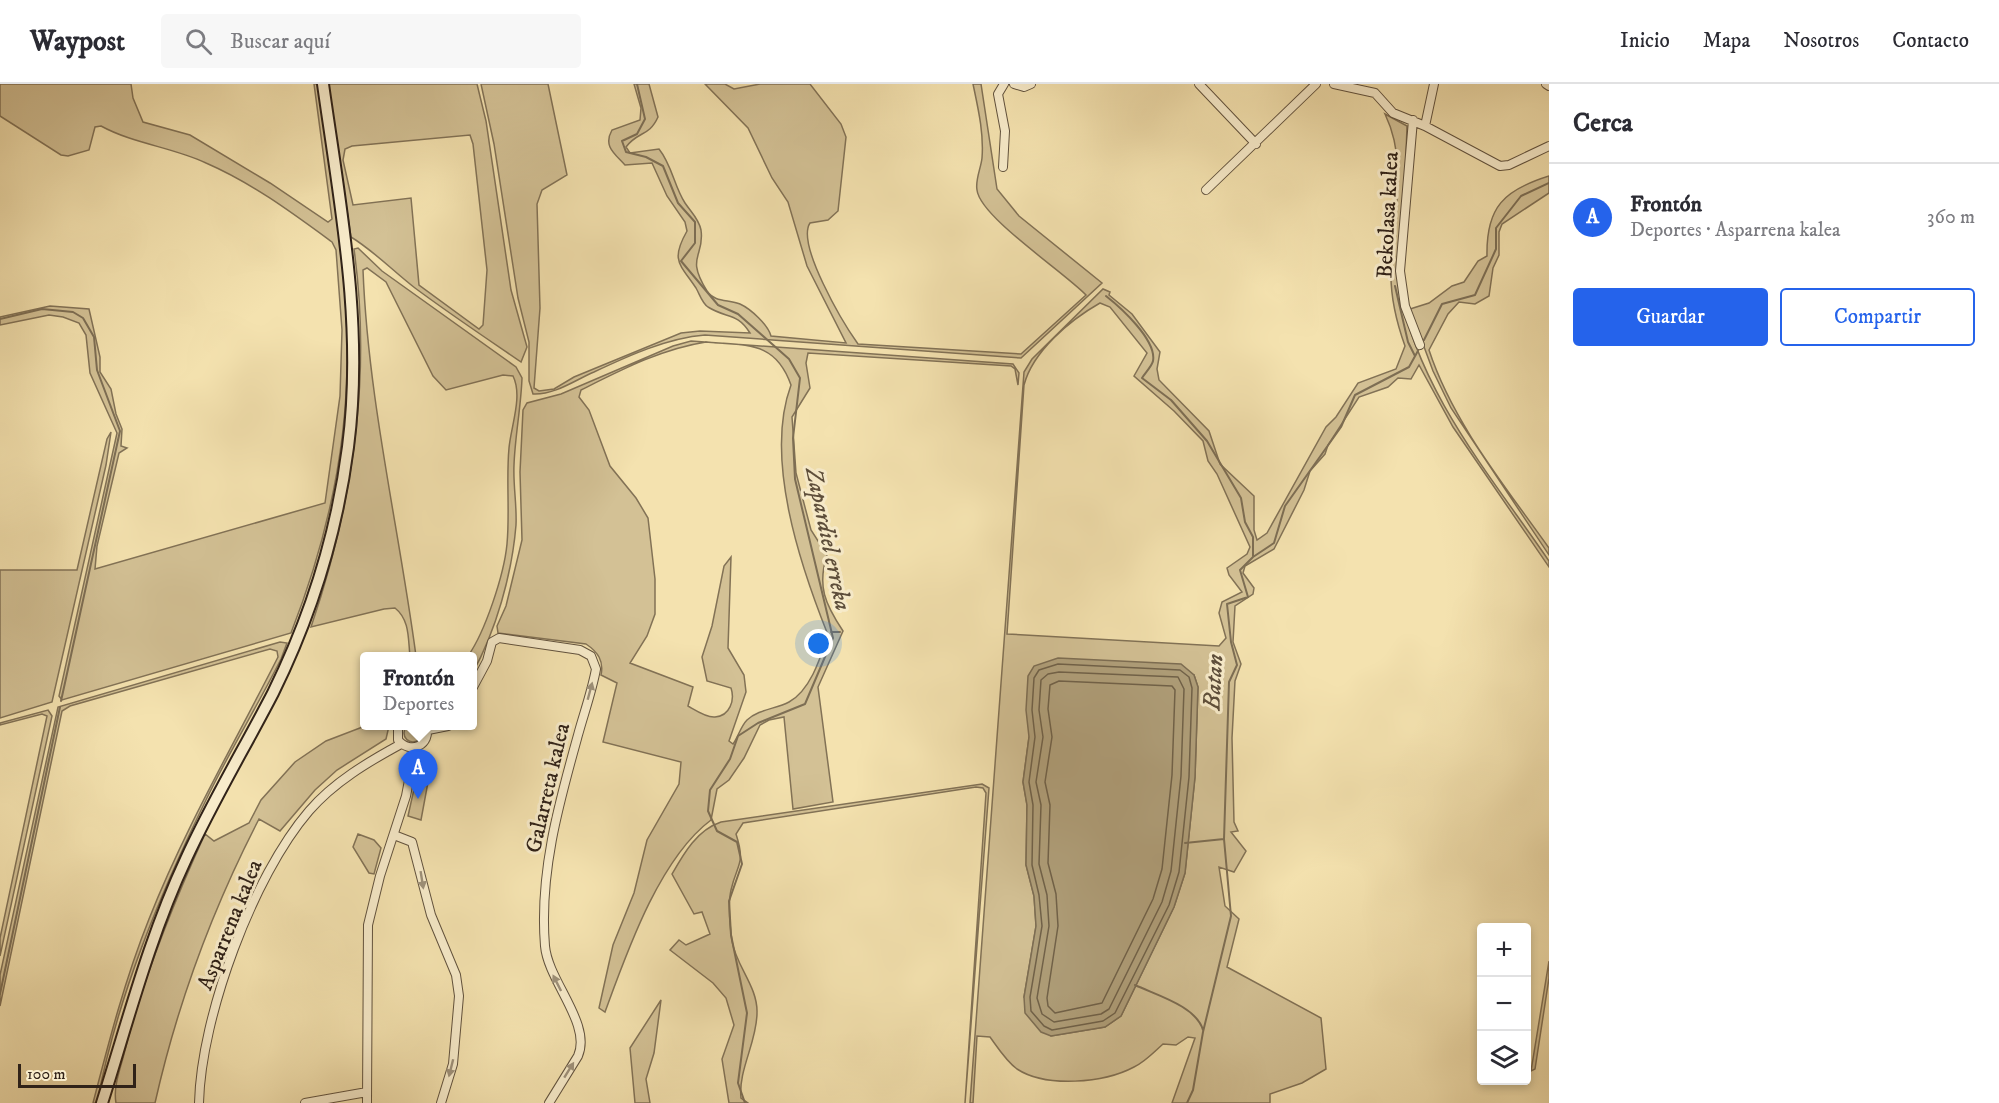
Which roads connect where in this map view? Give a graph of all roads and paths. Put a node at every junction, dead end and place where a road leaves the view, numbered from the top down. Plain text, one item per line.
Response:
1 (323, 84) edge
2 (1004, 84) edge
3 (1014, 84) edge
4 (1031, 84) edge
5 (1199, 84) edge
6 (1316, 84) edge
7 (1334, 84) edge
8 (1434, 84) edge
9 (1413, 120) junction
10 (1425, 126) junction
11 (1256, 144) junction
12 (1549, 146) edge
13 (1003, 167) dead end
14 (1206, 190) dead end
15 (1420, 345) dead end
16 (477, 678) edge
17 (397, 730) edge
18 (427, 730) edge
19 (401, 744) junction
20 (412, 748) junction
21 (394, 835) junction
22 (108, 1085) junction
23 (367, 1092) junction
24 (102, 1103) edge
25 (110, 1103) edge
26 (199, 1103) edge
27 (305, 1103) edge
28 (367, 1103) edge
29 (441, 1103) edge
30 (549, 1103) edge

1 - 22 main road
2 - 13 street
3 - 4 street
5 - 11 street
6 - 11 street
7 - 9 street
8 - 10 street, Bekolasa kalea
9 - 10 street
9 - 15 street, Bekolasa kalea
10 - 12 street
11 - 14 street
30 -> 16 street, Galarreta kalea
17 - 19 street
18 - 20 street
19 - 20 street
19 - 26 street, Asparrena kalea
20 - 21 street
21 - 23 street
21 -> 29 street
22 - 24 main road
22 - 25 main road
23 - 27 street
23 - 28 street

